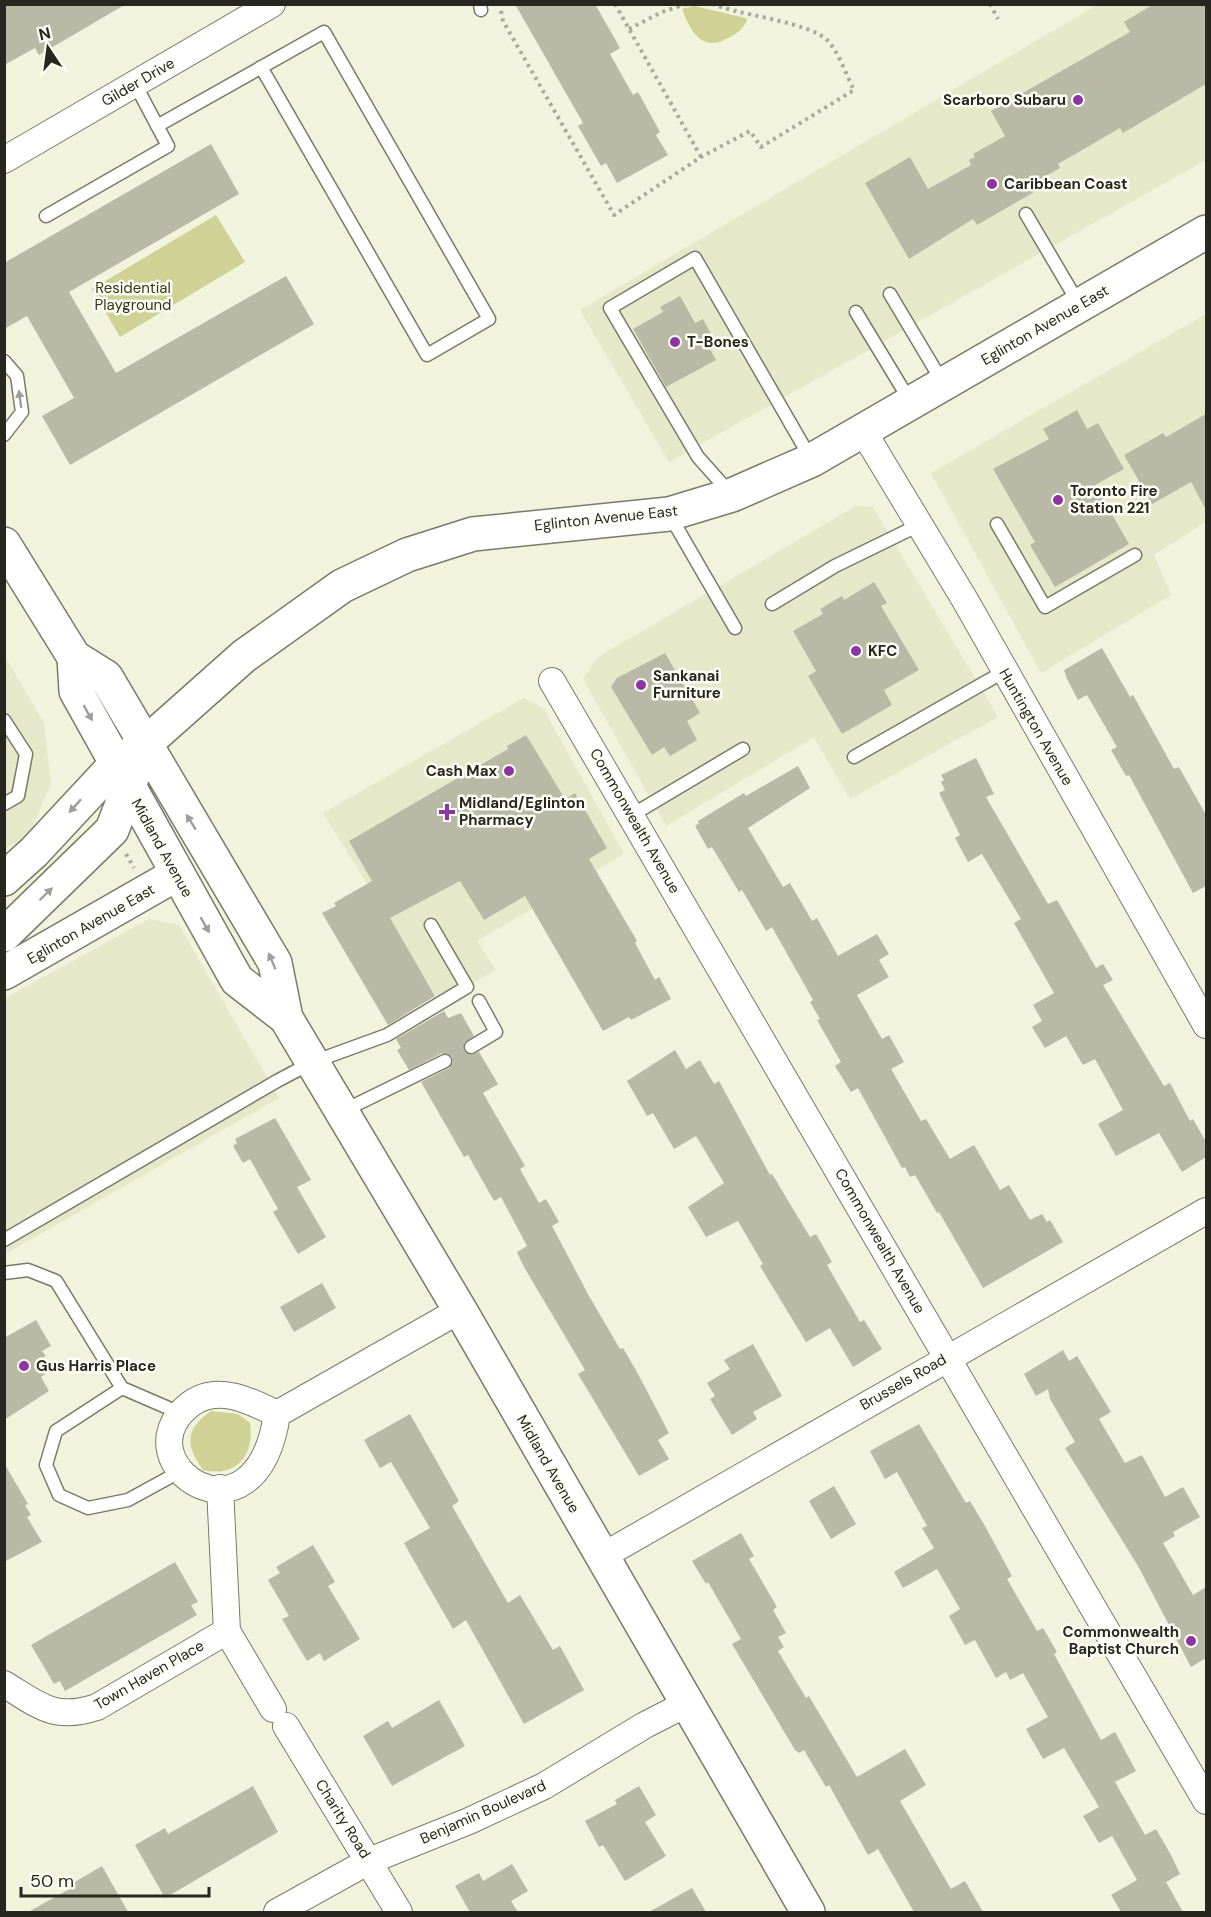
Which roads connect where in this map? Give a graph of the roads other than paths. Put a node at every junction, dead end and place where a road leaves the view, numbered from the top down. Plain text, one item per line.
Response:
1 (272, 4) edge
2 (261, 67) junction
3 (135, 84) junction
4 (158, 126) junction
5 (4, 160) edge
6 (1026, 214) dead end
7 (46, 216) dead end
8 (1205, 237) edge
9 (890, 294) dead end
10 (1080, 305) junction
11 (856, 312) dead end
12 (4, 361) edge
13 (943, 384) junction
14 (910, 402) junction
15 (863, 431) junction
16 (4, 435) edge
17 (812, 460) junction
18 (732, 495) junction
19 (669, 514) junction
20 (997, 524) dead end
21 (919, 525) junction
22 (4, 544) edge
23 (1135, 555) dead end
24 (772, 604) dead end
25 (735, 628) dead end
26 (74, 657) junction
27 (1005, 671) junction
28 (552, 681) dead end
29 (4, 720) edge
30 (145, 744) junction
31 (743, 749) dead end
32 (854, 757) dead end
33 (122, 776) junction
34 (4, 804) edge
35 (632, 815) junction
36 (177, 874) junction
37 (4, 879) edge
38 (431, 925) dead end
39 (4, 935) edge
40 (4, 973) edge
41 (478, 1001) dead end
42 (286, 1018) junction
43 (1206, 1025) edge
44 (471, 1047) dead end
45 (446, 1060) dead end
46 (313, 1062) junction
47 (342, 1111) junction
48 (1206, 1211) edge
49 (4, 1240) edge
50 (4, 1273) edge
51 (460, 1310) junction
52 (946, 1358) junction
53 (122, 1388) junction
54 (180, 1413) junction
55 (277, 1414) junction
56 (181, 1472) junction
57 (220, 1488) junction
58 (601, 1557) junction
59 (227, 1631) junction
60 (4, 1684) edge
61 (686, 1704) junction
62 (1206, 1801) edge
63 (369, 1861) junction
64 (277, 1912) edge
65 (399, 1912) edge
66 (808, 1912) edge

1 - 3 street, Gilder Drive
2 - 2 lane
2 - 4 lane
3 - 4 lane
3 - 5 street, Gilder Drive
4 - 7 lane
6 - 10 lane
8 - 10 main road, Eglinton Avenue East
9 - 13 lane
10 - 13 main road, Eglinton Avenue East
11 - 14 lane
16 -> 12 lane
13 - 14 main road, Eglinton Avenue East
14 - 15 main road, Eglinton Avenue East
15 - 17 main road, Eglinton Avenue East
15 - 21 street, Huntington Avenue
17 - 18 main road, Eglinton Avenue East
17 - 18 lane
18 - 19 main road, Eglinton Avenue East
19 - 25 lane
19 - 30 main road, Eglinton Avenue East
20 - 23 lane
21 - 24 lane
21 - 27 street, Huntington Avenue
22 - 26 main road, Midland Avenue
26 - 30 main road, Midland Avenue
26 -> 33 main road, Midland Avenue
27 - 32 lane
27 - 43 street, Huntington Avenue
28 - 35 street, Commonwealth Avenue
29 - 34 lane
30 - 33 main road, Eglinton Avenue East
42 -> 30 main road, Midland Avenue
31 - 35 lane
33 - 36 main road, Midland Avenue
33 -> 37 main road, Eglinton Avenue East
39 -> 33 main road, Eglinton Avenue East
35 - 52 street, Commonwealth Avenue
36 - 40 main road, Eglinton Avenue East
36 -> 42 main road, Midland Avenue
38 - 46 lane
41 - 44 lane
42 - 46 main road, Midland Avenue
45 - 47 lane
46 - 47 main road, Midland Avenue
46 - 49 lane
47 - 51 main road, Midland Avenue
48 - 52 street, Brussels Road
50 - 53 lane
51 - 55 street
51 - 58 main road, Midland Avenue
52 - 58 street, Brussels Road
52 - 62 street, Commonwealth Avenue
53 - 54 lane
53 - 56 lane
54 - 55 street
54 - 56 street
55 - 57 street
56 - 57 street
57 - 59 street
58 - 61 main road, Midland Avenue
59 - 60 street, Town Haven Place
59 - 63 street, Charity Road
61 - 63 street, Benjamin Boulevard
61 - 66 main road, Midland Avenue
63 - 64 street, Benjamin Boulevard
63 - 65 street, Charity Road

